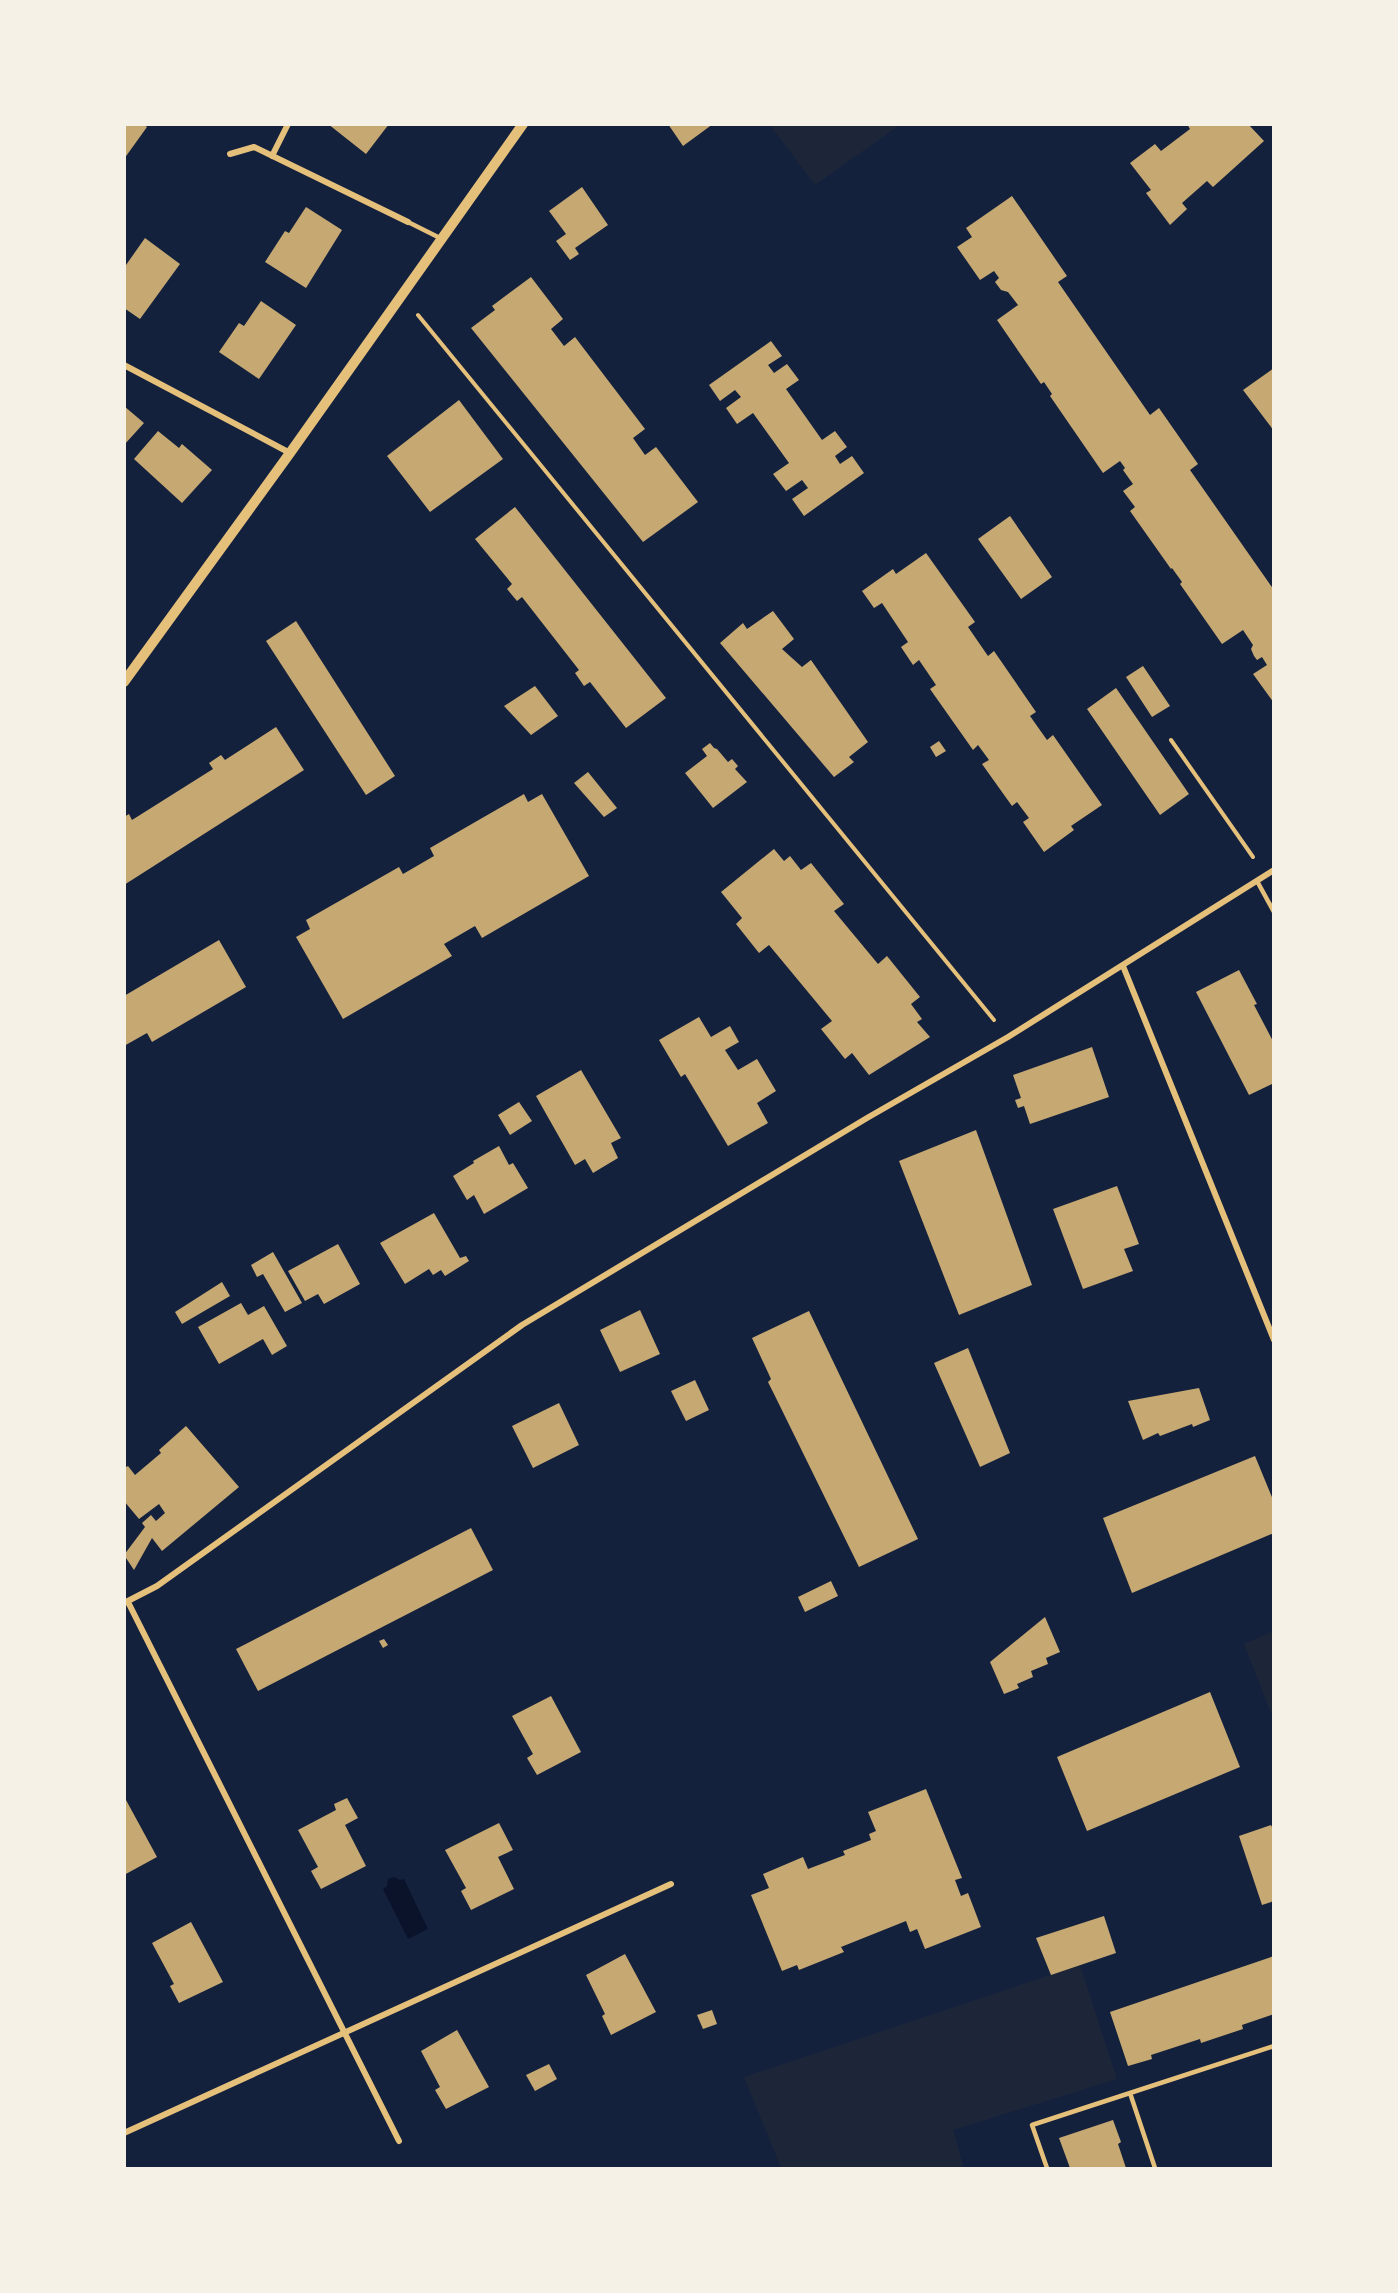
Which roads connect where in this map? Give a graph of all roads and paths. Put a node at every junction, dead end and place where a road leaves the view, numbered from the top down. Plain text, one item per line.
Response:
1 (288, 124) edge
2 (523, 124) edge
3 (230, 154) dead end
4 (272, 156) junction
5 (408, 222) joint
6 (442, 239) junction
7 (402, 295) junction
8 (124, 365) edge
9 (290, 453) junction
10 (124, 682) edge
11 (1171, 740) dead end
12 (1274, 870) edge
13 (1266, 875) junction
14 (1257, 881) junction
15 (1274, 912) edge
16 (1123, 966) junction
17 (1008, 1037) junction
18 (1274, 1340) edge
19 (126, 1603) edge
20 (670, 1884) dead end
21 (344, 2032) junction
22 (1274, 2046) edge
23 (1130, 2093) junction
24 (124, 2133) edge
25 (399, 2141) dead end
26 (1047, 2169) edge
27 (1155, 2169) edge

1 - 4 street
2 - 6 street
3 - 4 street
4 - 5 street
5 - 6 lane
6 - 7 street
7 - 9 street
7 - 17 path
8 - 9 street
9 - 10 street
11 - 13 path
12 - 13 street
13 - 14 street
14 - 15 lane
14 - 16 street
16 - 17 street
16 - 18 street
17 - 19 street
19 - 21 street
20 - 21 street
21 - 24 street
21 - 25 street
22 - 23 lane
23 - 26 lane
23 - 27 lane

